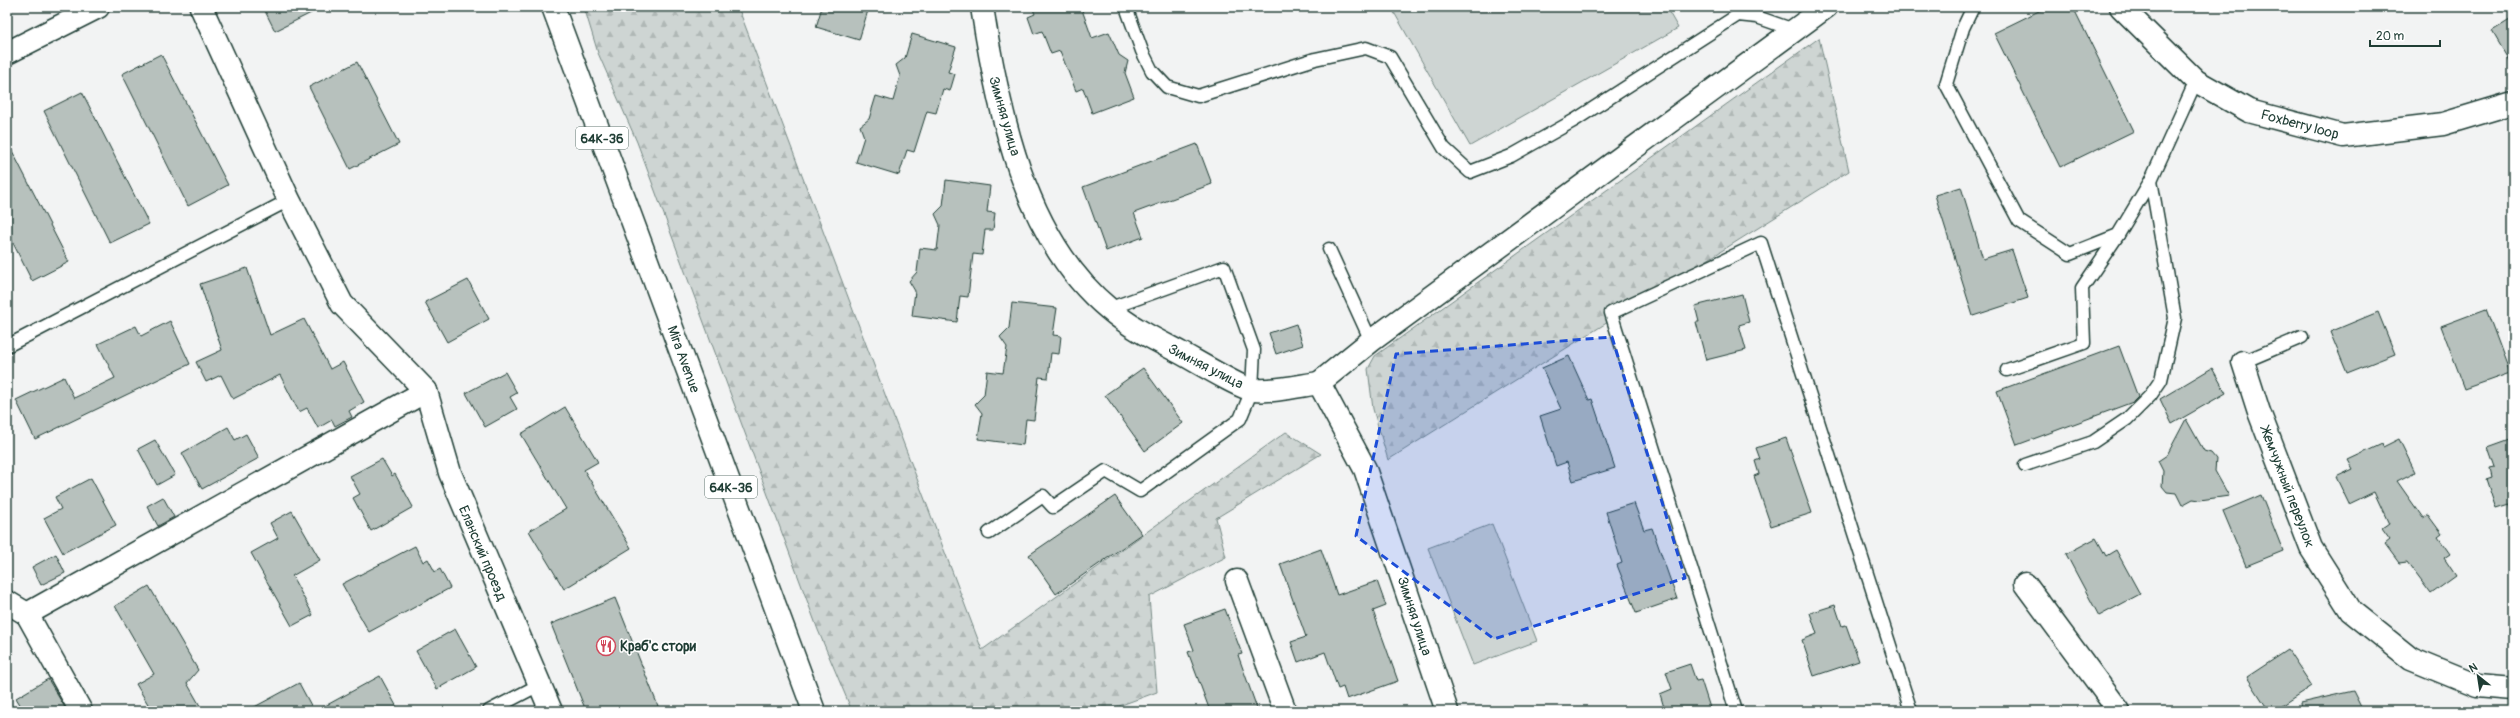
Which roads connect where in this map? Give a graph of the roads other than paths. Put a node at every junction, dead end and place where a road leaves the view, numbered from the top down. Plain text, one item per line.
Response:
1 (98, 7) edge
2 (202, 7) edge
3 (553, 7) edge
4 (982, 7) edge
5 (1126, 7) edge
6 (1826, 7) edge
7 (1973, 7) edge
8 (2121, 7) edge
9 (1794, 30) junction
10 (7, 53) edge
11 (2196, 81) junction
12 (2513, 103) edge
13 (2151, 180) junction
14 (289, 200) junction
15 (2118, 235) junction
16 (1329, 249) dead end
17 (1108, 309) junction
18 (2302, 336) dead end
19 (1371, 341) junction
20 (7, 346) edge
21 (2244, 362) joint
22 (2007, 370) dead end
23 (1319, 383) junction
24 (1252, 390) junction
25 (426, 391) junction
26 (2025, 465) dead end
27 (989, 533) dead end
28 (1237, 581) dead end
29 (2025, 584) dead end
30 (7, 602) edge
31 (27, 614) junction
32 (539, 685) junction
33 (2513, 689) edge
34 (81, 711) edge
35 (489, 711) edge
36 (552, 711) edge
37 (814, 711) edge
38 (1285, 711) edge
39 (1447, 711) edge
40 (1736, 711) edge
41 (1911, 711) edge
42 (2119, 711) edge

1 - 10 street
2 - 14 street
3 - 37 street, Mira Avenue / 64К-36
4 - 17 street, Зимняя улица
5 - 9 lane
6 - 9 street
7 - 15 lane
8 - 11 street, Foxberry loop
9 - 19 street
11 - 12 street, Foxberry loop
11 - 13 lane
13 - 15 lane
13 - 26 lane
14 - 20 lane
14 - 25 street
15 - 22 lane
16 - 19 lane
17 - 24 street, Зимняя улица
17 - 24 lane
18 - 21 lane
19 - 23 street
21 - 33 street, Жемчужный переулок
23 - 24 street, Зимняя улица
23 - 39 street, Зимняя улица
24 - 27 lane
25 - 31 street
25 - 32 street, Еланский проезд
28 - 38 street
29 - 42 street
30 - 31 street
31 - 34 street
32 - 35 lane
32 - 36 street, Еланский проезд
40 - 41 lane

